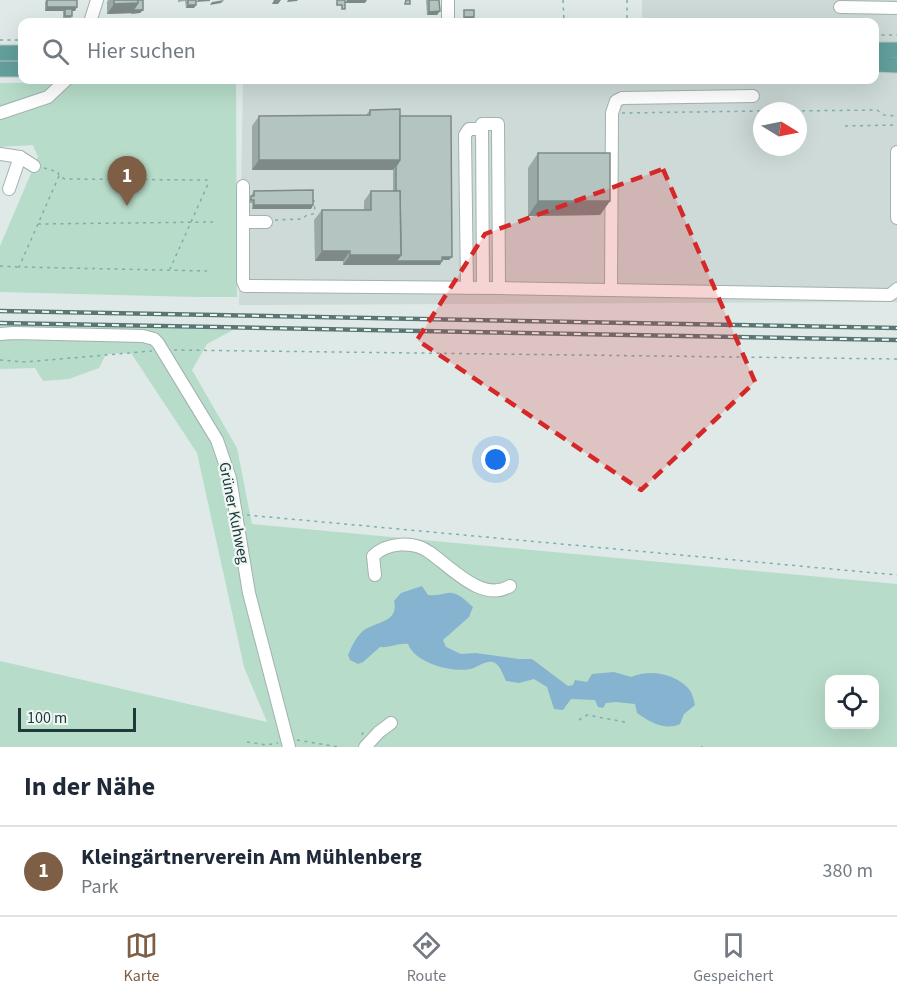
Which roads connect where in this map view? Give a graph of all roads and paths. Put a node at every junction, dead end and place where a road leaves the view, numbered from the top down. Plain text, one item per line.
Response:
1 (448, 0) edge
2 (563, 0) edge
3 (627, 0) edge
4 (840, 7) dead end
5 (897, 8) edge
6 (448, 18) edge
7 (564, 18) edge
8 (627, 18) edge
9 (879, 35) edge
10 (897, 35) edge
11 (0, 40) edge
12 (18, 40) edge
13 (879, 50) edge
14 (897, 50) edge
15 (0, 52) edge
16 (18, 52) edge
17 (879, 64) edge
18 (897, 65) edge
19 (0, 69) edge
20 (18, 69) edge
21 (62, 84) edge
22 (753, 96) dead end
23 (753, 111) edge
24 (807, 111) edge
25 (0, 113) edge
26 (612, 113) junction
27 (897, 116) edge
28 (897, 125) edge
29 (845, 126) dead end
30 (482, 129) junction
31 (897, 152) edge
32 (0, 154) edge
33 (21, 157) junction
34 (34, 166) joint
35 (59, 176) junction
36 (243, 186) dead end
37 (9, 189) dead end
38 (314, 200) edge
39 (897, 218) edge
40 (191, 222) junction
41 (213, 222) dead end
42 (243, 222) junction
43 (266, 222) joint
44 (37, 224) junction
45 (0, 266) edge
46 (19, 267) junction
47 (170, 271) junction
48 (207, 272) dead end
49 (467, 288) junction
50 (483, 288) junction
51 (499, 288) junction
52 (611, 290) junction
53 (897, 290) edge
54 (0, 334) edge
55 (162, 350) junction
56 (897, 359) edge
57 (0, 360) edge
58 (237, 514) junction
59 (375, 575) dead end
60 (897, 575) edge
61 (510, 586) dead end
62 (579, 720) dead end
63 (625, 722) dead end
64 (391, 723) dead end
65 (247, 742) dead end
66 (288, 743) edge
67 (338, 747) edge
68 (365, 747) edge

1 - 6 street
2 - 7 path
3 - 8 path
4 - 5 street
9 - 10 path
11 - 12 path
13 - 14 main road
15 - 16 main road
17 - 18 main road
19 - 20 main road
21 - 25 street
22 - 26 street
23 - 26 path
24 - 27 path
26 - 52 street
28 - 29 path
30 - 49 street
30 - 50 street
30 - 51 street
31 - 39 street
32 - 33 street
33 - 34 street
33 - 37 street
34 - 35 path
35 - 40 path
35 - 44 path
36 - 42 street
38 - 43 path
40 - 41 path
40 - 44 path
40 - 47 path
42 - 43 street
42 - 49 street
44 - 46 path
45 - 46 path
46 - 47 path
47 - 48 path
49 - 50 street
50 - 51 street
51 - 52 street
52 - 53 street
54 - 55 street, Grüner Kuhweg
55 - 56 path
55 - 57 path
55 - 58 street, Grüner Kuhweg
58 - 60 path
58 - 66 street, Grüner Kuhweg
59 - 61 street
62 - 63 path
64 - 68 street
65 - 66 path
66 - 67 path

